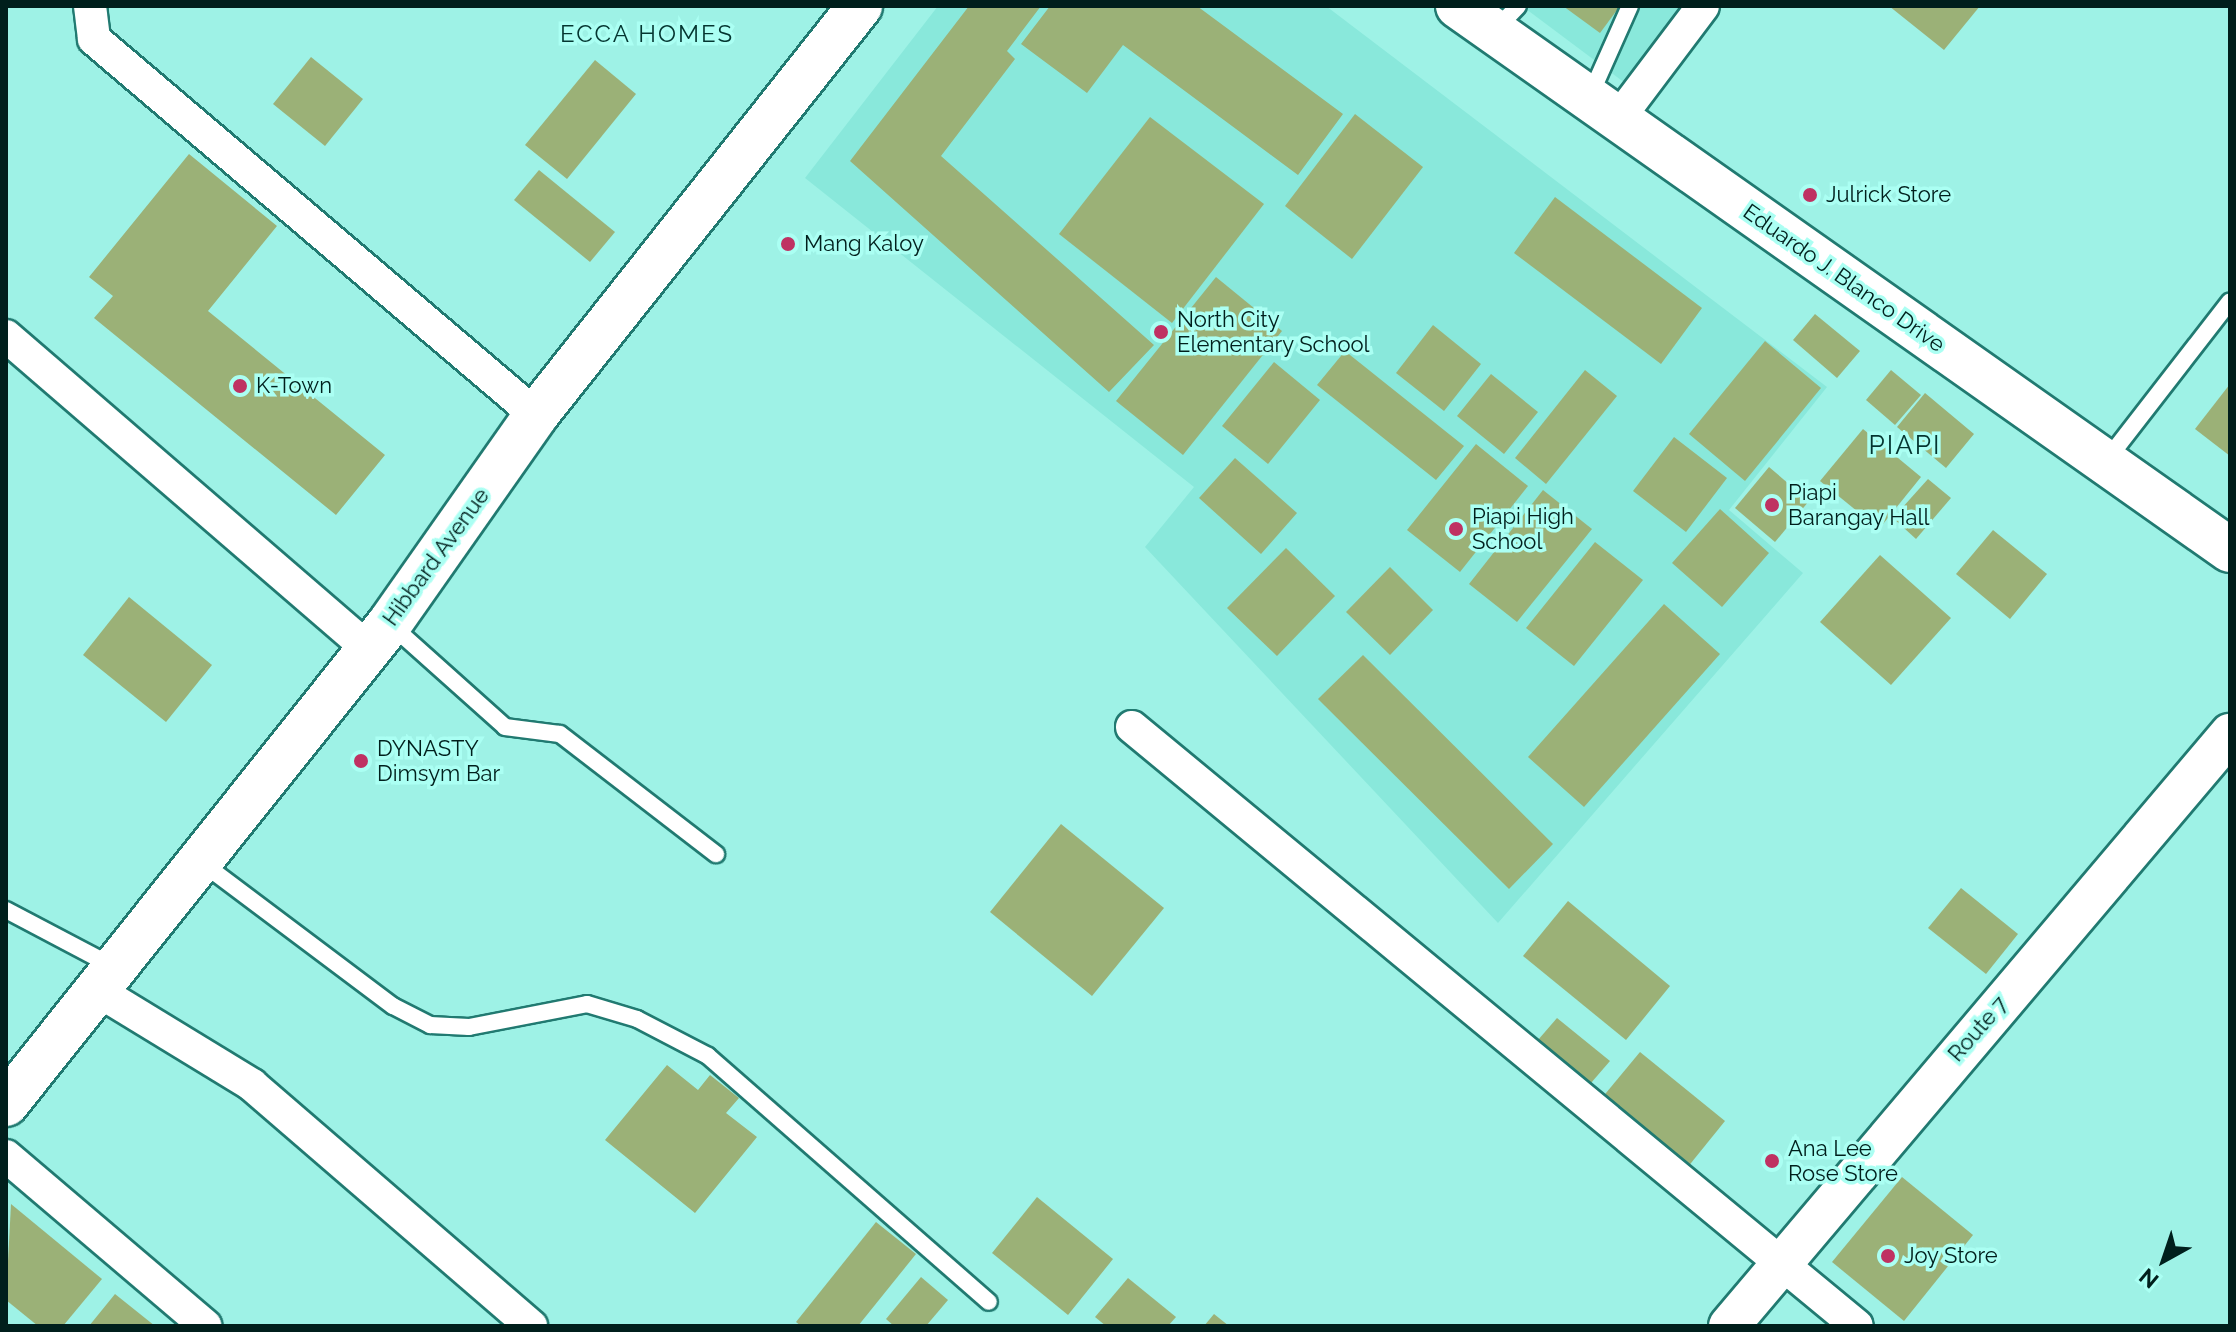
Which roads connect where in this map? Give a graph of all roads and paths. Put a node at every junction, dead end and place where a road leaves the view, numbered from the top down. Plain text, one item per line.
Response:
1 (90, 6) edge
2 (1458, 6) edge
3 (1630, 6) edge
4 (1703, 6) edge
5 (846, 11) edge
6 (1506, 18) edge
7 (1604, 108) junction
8 (2230, 301) edge
9 (6, 336) edge
10 (536, 415) junction
11 (2105, 463) junction
12 (2230, 550) edge
13 (378, 636) junction
14 (1132, 727) dead end
15 (2230, 734) edge
16 (716, 854) dead end
17 (201, 862) junction
18 (6, 910) edge
19 (104, 978) junction
20 (6, 1104) edge
21 (6, 1156) edge
22 (1779, 1261) junction
23 (989, 1302) dead end
24 (206, 1326) edge
25 (531, 1326) edge
26 (1729, 1326) edge
27 (1857, 1326) edge

1 - 10 street
2 - 6 main road, Eduardo J. Blanco Drive
3 - 7 lane
4 - 7 street
5 - 10 main road, Hibbard Avenue
6 - 7 main road, Eduardo J. Blanco Drive
7 - 11 main road, Eduardo J. Blanco Drive
8 - 11 lane
9 - 13 street
10 - 13 main road, Hibbard Avenue
11 - 12 main road, Eduardo J. Blanco Drive
13 - 16 lane
13 - 17 main road, Hibbard Avenue
14 - 22 street
15 - 22 street, Route 7
17 - 19 main road, Hibbard Avenue
17 - 23 lane
18 - 19 lane
19 - 20 main road, Hibbard Avenue
19 - 25 street
21 - 24 street
22 - 26 street, Route 7
22 - 27 street

